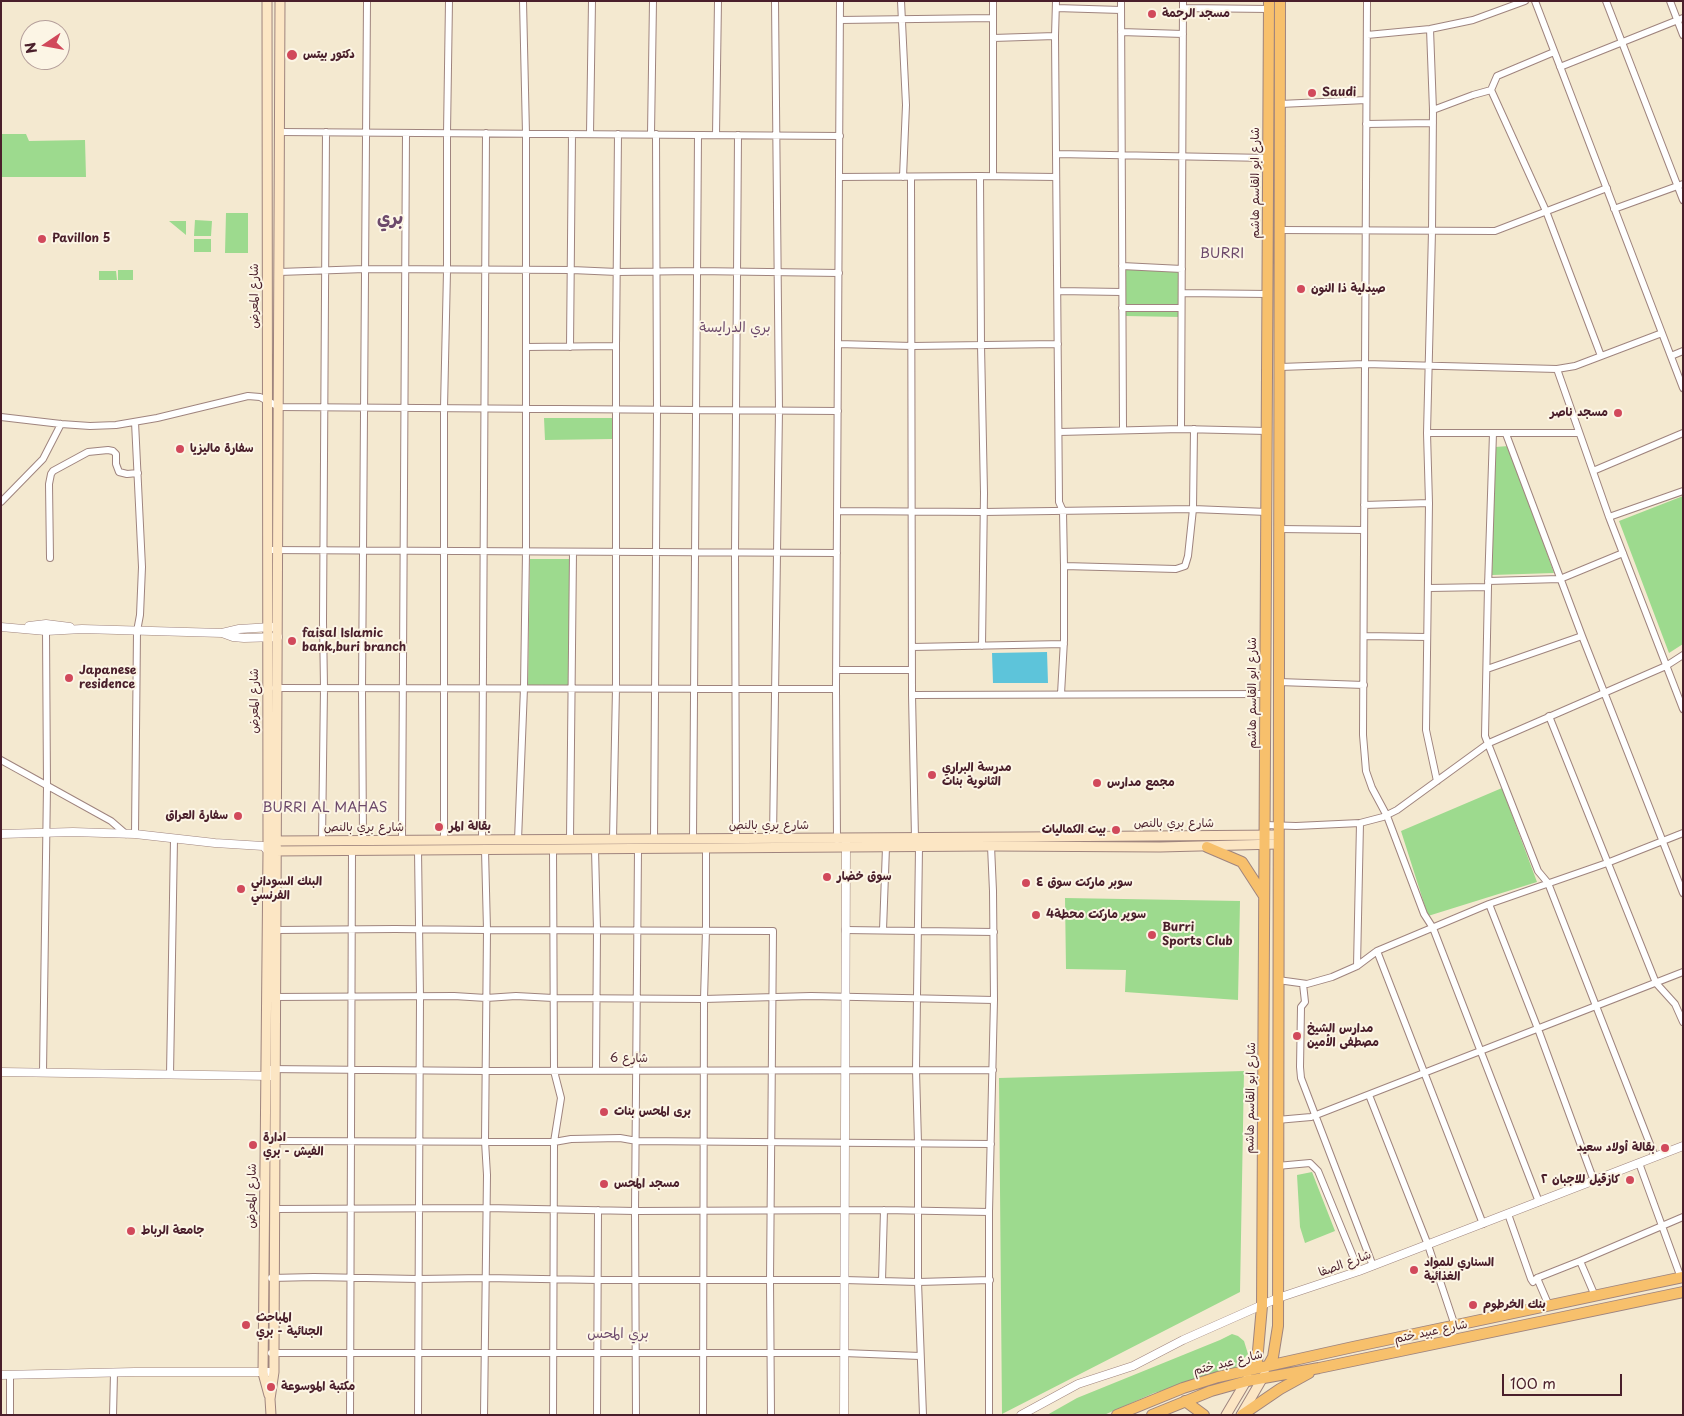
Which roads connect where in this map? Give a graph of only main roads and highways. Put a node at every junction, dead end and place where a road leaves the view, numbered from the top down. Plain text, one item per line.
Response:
1 (267, 1) edge
2 (280, 1) edge
3 (1280, 1) edge
4 (1269, 5) edge
5 (267, 104) junction
6 (279, 104) junction
7 (267, 264) junction
8 (279, 268) junction
9 (1278, 834) junction
10 (1265, 835) junction
11 (277, 841) junction
12 (841, 843) junction
13 (269, 847) junction
14 (1207, 847) junction
15 (1265, 897) junction
16 (1682, 1278) edge
17 (1683, 1292) edge
18 (1349, 1348) joint
19 (1268, 1366) junction
20 (1320, 1368) junction
21 (1253, 1369) junction
22 (1262, 1379) junction
23 (1247, 1381) junction
24 (270, 1399) junction
25 (1185, 1401) junction
26 (270, 1415) edge
27 (1118, 1415) edge
28 (1152, 1415) edge
29 (1204, 1415) edge
30 (1226, 1415) edge
31 (1242, 1415) edge

1 - 5 main road, شارع المعرض
2 - 6 main road, شارع المعرض
3 - 9 main road, شارع ابو القاسم هاشم
4 - 10 main road, شارع ابو القاسم هاشم
5 - 6 main road
5 - 7 main road, شارع المعرض
6 - 8 main road, شارع المعرض
7 - 8 main road
7 - 13 main road, شارع المعرض
8 - 11 main road, شارع المعرض
9 - 10 main road, شارع بري بالنص
9 - 19 main road, شارع ابو القاسم هاشم
10 - 12 main road, شارع بري بالنص
10 - 14 main road, شارع بري بالنص
10 - 15 main road, شارع ابو القاسم هاشم
11 - 12 main road, شارع بري بالنص
11 - 13 main road, شارع المعرض
12 - 13 main road, شارع بري بالنص
12 - 14 main road, شارع بري بالنص
13 - 24 main road, شارع المعرض
13 - 24 main road, شارع المعرض
14 - 15 main road
15 - 21 main road, شارع ابو القاسم هاشم
16 - 18 main road, شارع عبيد ختم
17 - 20 main road, شارع عبيد ختم
18 - 19 main road, شارع عبد ختم
19 - 21 main road, شارع عبد ختم
19 - 22 main road, شارع ابو القاسم هاشم
20 - 22 main road, شارع عبيد ختم
20 - 31 main road
21 - 23 main road, شارع ابو القاسم هاشم
21 - 27 main road, شارع عبد ختم
22 - 23 main road, شارع عبيد ختم
22 - 31 main road, شارع ابو القاسم هاشم
23 - 25 main road, شارع عبيد ختم
23 - 30 main road, شارع ابو القاسم هاشم
24 - 26 main road, شارع المعرض
25 - 28 main road
25 - 29 main road

